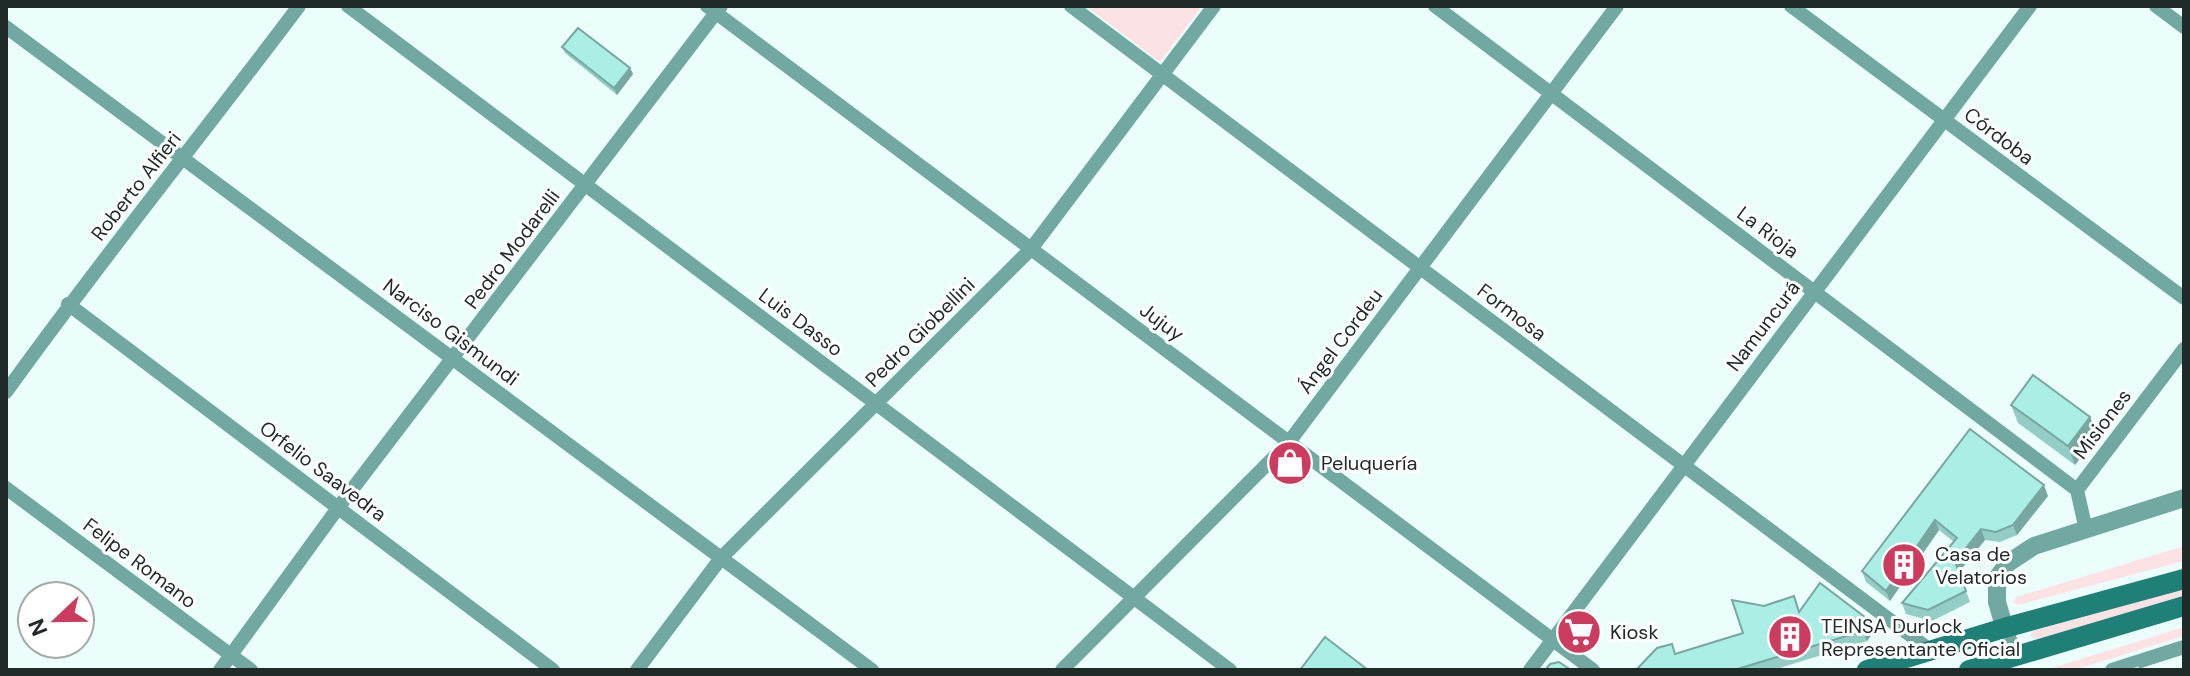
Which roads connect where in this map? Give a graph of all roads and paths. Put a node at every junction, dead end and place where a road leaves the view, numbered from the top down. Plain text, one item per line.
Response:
1 (299, 6) edge
2 (348, 6) edge
3 (1071, 6) edge
4 (1214, 6) edge
5 (1435, 6) edge
6 (1617, 6) edge
7 (1791, 6) edge
8 (2030, 6) edge
9 (2156, 6) edge
10 (715, 8) edge
11 (6, 27) edge
12 (2184, 27) edge
13 (1163, 75) junction
14 (1551, 94) junction
15 (1944, 120) junction
16 (184, 159) junction
17 (585, 185) junction
18 (1031, 249) junction
19 (1420, 268) junction
20 (1814, 292) junction
21 (2184, 298) edge
22 (68, 304) junction
23 (2184, 349) edge
24 (453, 359) junction
25 (6, 392) edge
26 (876, 404) junction
27 (1289, 442) junction
28 (1683, 465) junction
29 (6, 488) edge
30 (2077, 490) junction
31 (2184, 498) edge
32 (338, 508) junction
33 (2086, 530) junction
34 (721, 558) junction
35 (2184, 579) edge
36 (1134, 598) junction
37 (2184, 606) edge
38 (2004, 628) junction
39 (1552, 640) junction
40 (2184, 647) edge
41 (1930, 650) junction
42 (231, 655) junction
43 (2015, 664) edge
44 (220, 670) edge
45 (251, 670) edge
46 (553, 670) edge
47 (637, 670) edge
48 (872, 670) edge
49 (1062, 670) edge
50 (1230, 670) edge
51 (1530, 670) edge
52 (1593, 670) edge
53 (1867, 670) edge
54 (1969, 670) edge
55 (2112, 670) edge

1 - 16 street, Roberto Alfieri
2 - 17 street, Luis Dasso
3 - 13 street, Formosa
4 - 13 street, Pedro Giobellini
5 - 14 street, La Rioja
6 - 14 street, Ángel Cordeu
7 - 15 street, Córdoba
8 - 15 street, Namuncurá
9 - 12 street
10 - 17 street, Pedro Modarelli
10 - 18 street, Jujuy
11 - 16 street, Narciso Gismundi
13 - 18 street, Pedro Giobellini
13 - 19 street, Formosa
14 - 19 street, Ángel Cordeu
14 - 20 street, La Rioja
15 - 20 street, Namuncurá
15 - 21 street, Córdoba
16 - 22 street, Roberto Alfieri
16 - 24 street, Narciso Gismundi
17 - 24 street, Pedro Modarelli
17 - 26 street, Luis Dasso
18 - 26 street, Pedro Giobellini
18 - 27 street, Jujuy
19 - 27 street, Ángel Cordeu
19 - 28 street, Formosa
20 - 28 street, Namuncurá
20 - 30 street, La Rioja
22 - 25 street, Roberto Alfieri
22 - 32 street, Orfelio Saavedra
23 - 30 street, Misiones
24 - 32 street, Pedro Modarelli
24 - 34 street, Narciso Gismundi
26 - 34 street, Pedro Giobellini
26 - 36 street, Luis Dasso
27 - 36 street, Ángel Cordeu
27 - 39 street, Jujuy
28 - 39 street, Namuncurá
28 - 41 street, Formosa
29 - 42 street, Felipe Romano
30 - 33 street, Misiones
31 - 33 street
32 - 42 street, Pedro Modarelli
32 - 46 street, Orfelio Saavedra
33 - 38 street
34 - 47 street, Pedro Giobellini
34 - 48 street, Narciso Gismundi
35 - 38 main road
36 - 49 street, Ángel Cordeu
36 - 50 street, Luis Dasso
37 - 43 main road
38 - 41 main road
38 - 43 street
39 - 51 street, Namuncurá
39 - 52 street, Jujuy
40 - 55 street
41 - 53 main road
42 - 44 street, Pedro Modarelli
42 - 45 street, Felipe Romano
43 - 54 main road

